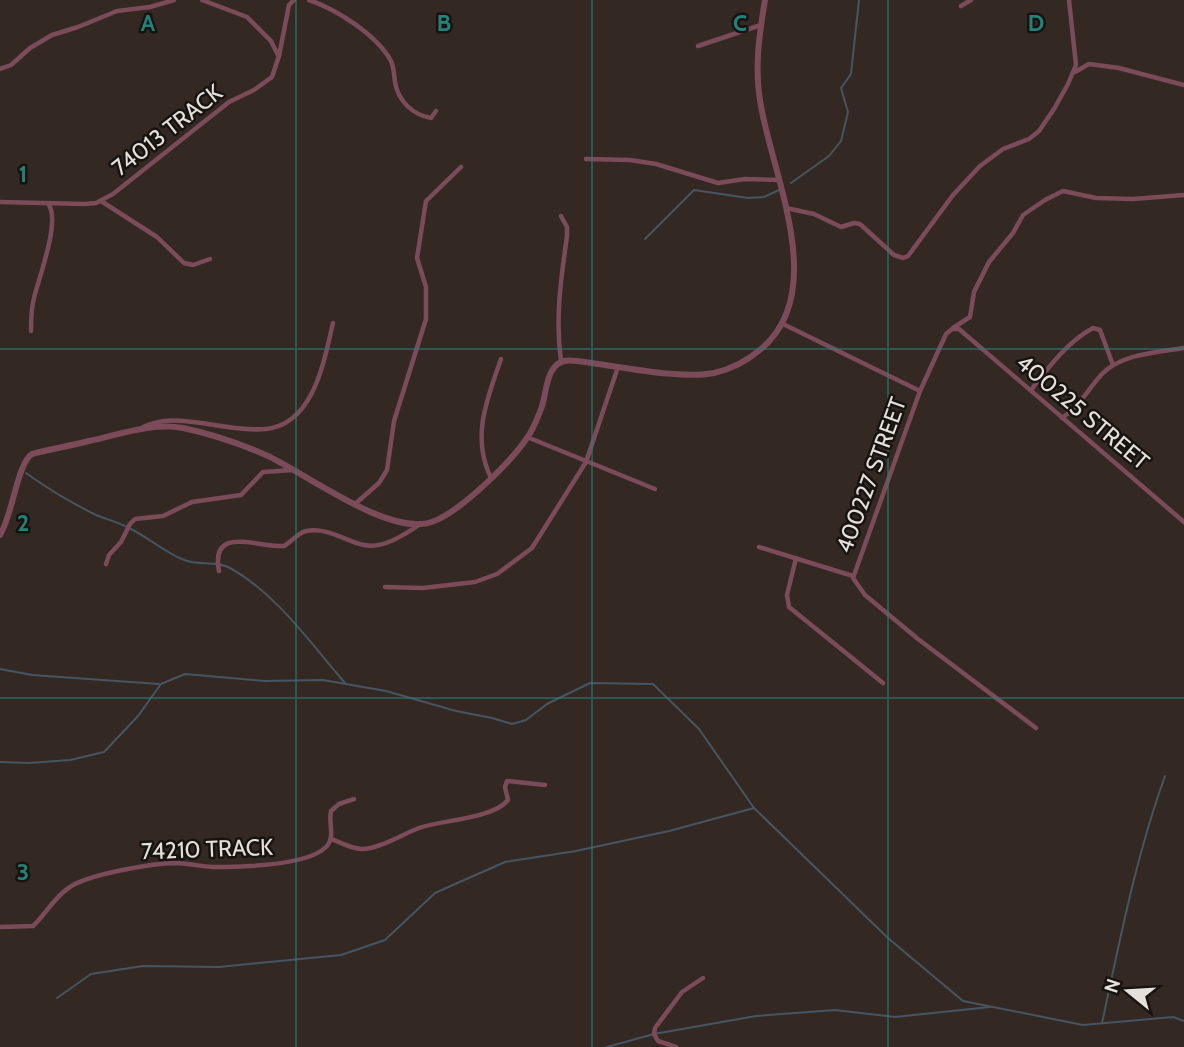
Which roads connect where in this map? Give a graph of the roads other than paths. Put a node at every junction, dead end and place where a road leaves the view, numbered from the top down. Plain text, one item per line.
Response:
1 (174, 0) edge
2 (202, 0) edge
3 (294, 0) edge
4 (312, 0) edge
5 (765, 0) edge
6 (971, 0) edge
7 (1069, 0) edge
8 (961, 6) dead end
9 (761, 25) junction
10 (698, 46) dead end
11 (278, 60) junction
12 (0, 69) edge
13 (1074, 73) junction
14 (1184, 85) edge
15 (436, 111) dead end
16 (586, 159) dead end
17 (461, 167) dead end
18 (779, 180) junction
19 (1184, 195) edge
20 (101, 201) junction
21 (0, 202) edge
22 (49, 204) junction
23 (786, 208) junction
24 (561, 216) dead end
25 (209, 259) dead end
26 (333, 323) dead end
27 (783, 324) junction
28 (952, 329) junction
29 (31, 331) dead end
30 (1184, 348) edge
31 (501, 359) dead end
32 (561, 361) junction
33 (1113, 365) junction
34 (619, 366) junction
35 (1031, 390) junction
36 (920, 391) junction
37 (1062, 418) junction
38 (136, 430) junction
39 (527, 437) junction
40 (586, 462) junction
41 (294, 470) junction
42 (491, 478) junction
43 (655, 489) dead end
44 (355, 504) junction
45 (1184, 522) edge
46 (420, 524) junction
47 (0, 535) edge
48 (759, 547) dead end
49 (796, 558) junction
50 (106, 564) dead end
51 (219, 571) dead end
52 (853, 576) junction
53 (385, 587) dead end
54 (883, 683) dead end
55 (1036, 728) dead end
56 (545, 785) dead end
57 (354, 799) dead end
58 (331, 839) junction
59 (0, 927) edge
60 (702, 978) dead end
61 (676, 1047) edge

1 - 12 street
2 - 11 street
3 - 11 street, 74013 TRACK
4 - 15 street
5 - 9 street
6 - 8 street
7 - 13 street
9 - 10 street
9 - 18 street
11 - 20 street, 74013 TRACK
13 - 14 street
13 - 23 street
16 - 18 street
17 - 44 street
18 - 23 street
19 - 28 street, 400227 STREET
20 - 22 street, 74013 TRACK
20 - 25 street
21 - 22 street, 74013 TRACK
22 - 29 street
23 - 27 street
24 - 32 street
26 - 38 street
27 - 34 street
27 - 36 street
28 - 35 street, 400225 STREET
28 - 36 street, 400227 STREET
30 - 33 street
31 - 42 street
32 - 34 street
32 - 39 street
33 - 35 street
33 - 37 street
34 - 40 street
35 - 37 street, 400225 STREET
36 - 52 street, 400227 STREET
37 - 45 street, 400225 STREET
38 - 41 street
38 - 47 street
39 - 40 street
39 - 42 street
40 - 43 street
40 - 53 street
41 - 44 street
41 - 50 street
42 - 46 street
44 - 46 street
46 - 51 street
48 - 49 street
49 - 52 street
49 - 54 street
52 - 55 street, 400227 STREET
56 - 58 street
57 - 58 street
58 - 59 street, 74210 TRACK
60 - 61 street

